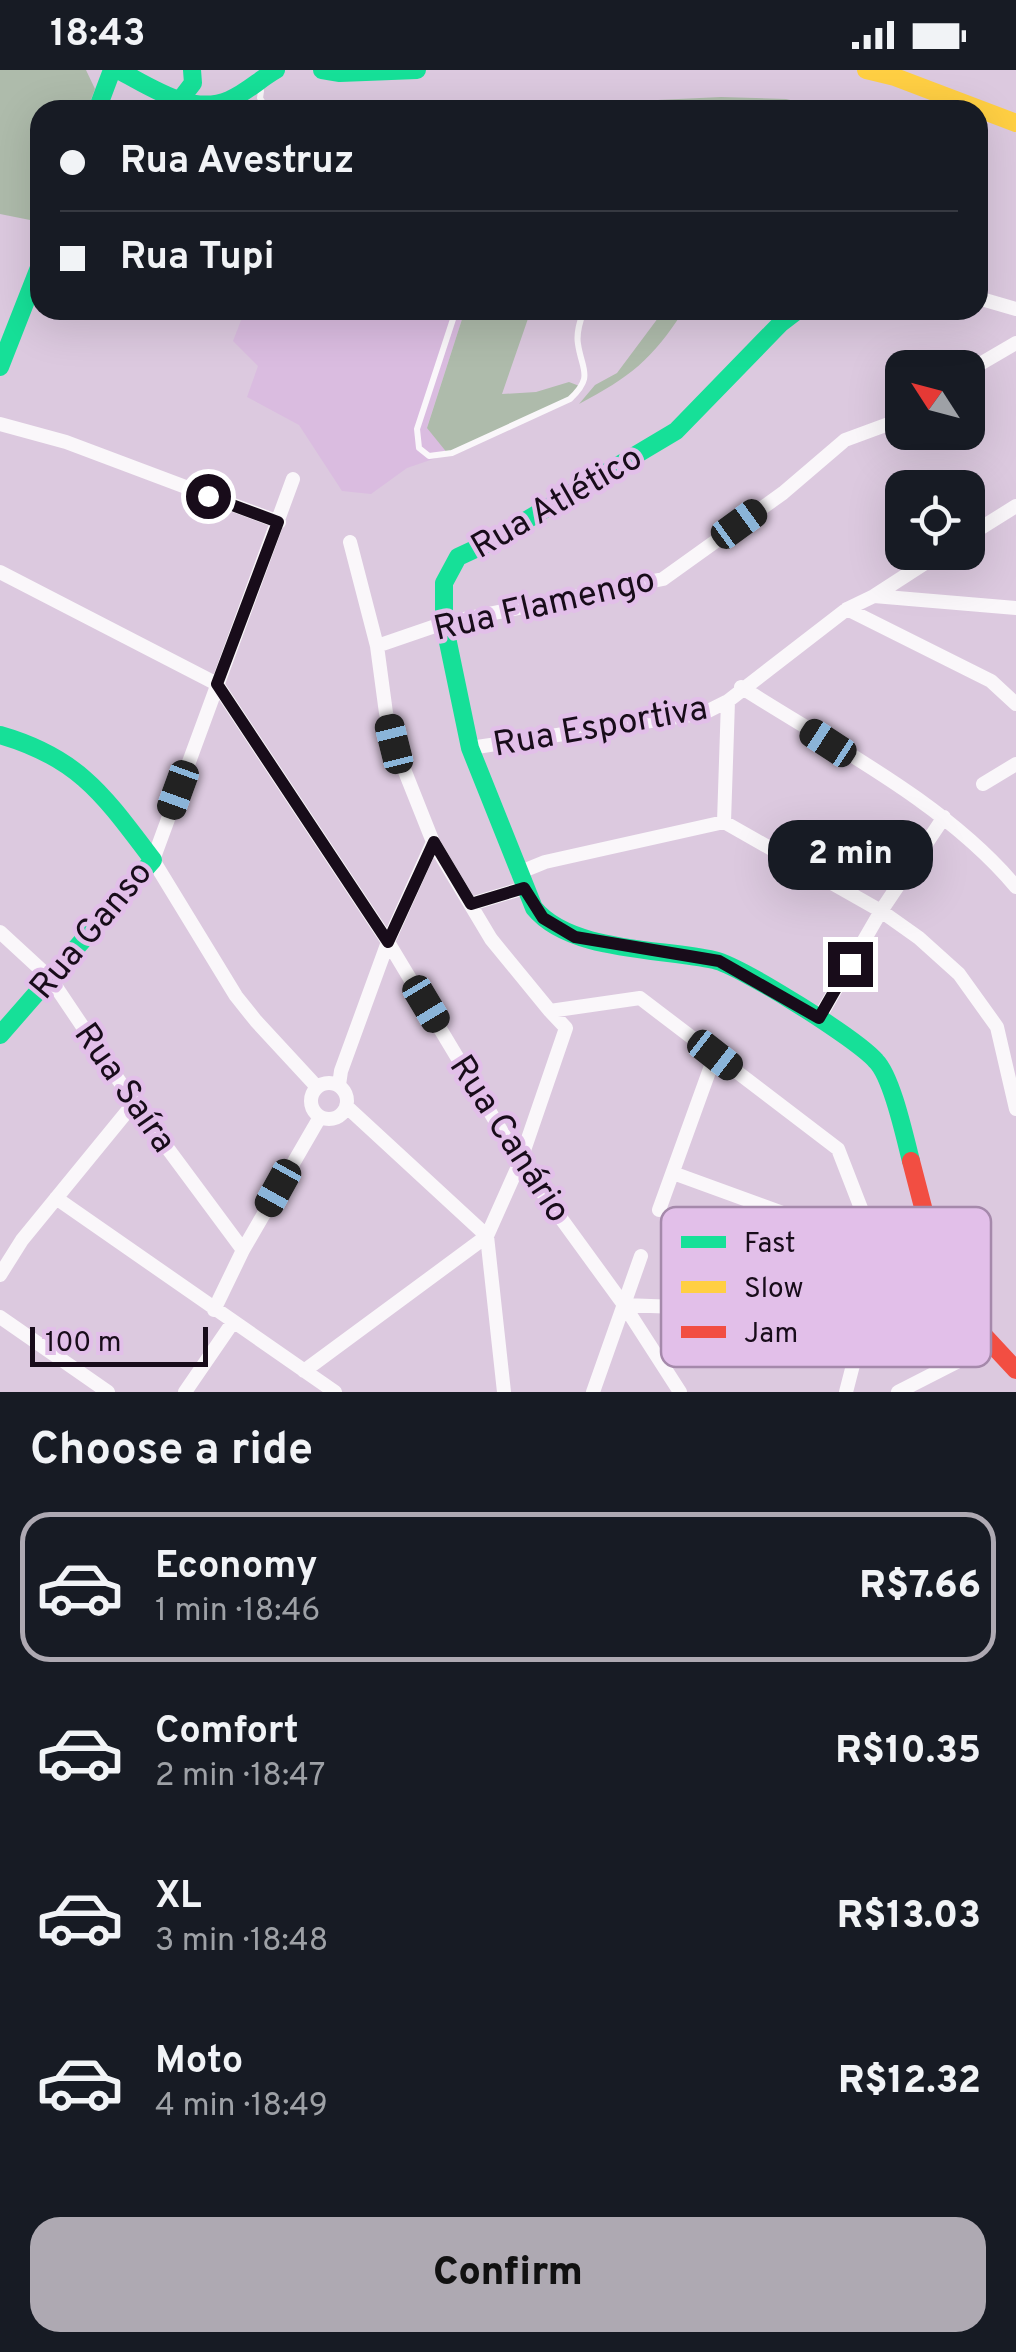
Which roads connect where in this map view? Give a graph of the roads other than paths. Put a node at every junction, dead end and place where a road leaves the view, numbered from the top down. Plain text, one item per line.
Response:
1 (114, 70) edge
2 (192, 70) edge
3 (322, 70) edge
4 (417, 70) edge
5 (866, 70) edge
6 (274, 71) edge
7 (101, 100) edge
8 (180, 100) joint
9 (230, 100) edge
10 (261, 100) edge
11 (956, 100) edge
12 (988, 112) edge
13 (1016, 122) edge
14 (30, 290) edge
15 (988, 301) edge
16 (1016, 309) edge
17 (453, 320) edge
18 (582, 320) edge
19 (784, 320) edge
20 (1016, 343) edge
21 (985, 361) edge
22 (0, 367) edge
23 (0, 424) edge
24 (885, 426) edge
25 (293, 479) dead end
26 (1016, 506) edge
27 (278, 522) junction
28 (985, 525) edge
29 (350, 542) dead end
30 (914, 570) edge
31 (0, 572) edge
32 (874, 596) junction
33 (847, 608) junction
34 (1016, 608) edge
35 (444, 623) junction
36 (377, 646) junction
37 (217, 684) junction
38 (741, 688) junction
39 (728, 700) junction
40 (1016, 704) edge
41 (0, 735) edge
42 (470, 748) junction
43 (1016, 764) edge
44 (983, 784) dead end
45 (944, 817) junction
46 (724, 822) junction
47 (434, 842) junction
48 (153, 860) junction
49 (521, 881) junction
50 (1016, 887) edge
51 (471, 904) junction
52 (881, 911) junction
53 (0, 932) edge
54 (388, 942) junction
55 (50, 978) junction
56 (550, 1010) junction
57 (819, 1018) junction
58 (0, 1035) edge
59 (715, 1055) junction
60 (339, 1086) junction
61 (318, 1087) junction
62 (134, 1104) junction
63 (346, 1106) junction
64 (1016, 1109) edge
65 (320, 1117) junction
66 (520, 1162) junction
67 (673, 1173) junction
68 (56, 1198) junction
69 (766, 1207) edge
70 (860, 1207) edge
71 (923, 1207) edge
72 (659, 1210) dead end
73 (487, 1236) junction
74 (243, 1250) junction
75 (642, 1256) dead end
76 (0, 1275) edge
77 (624, 1304) junction
78 (661, 1306) edge
79 (214, 1310) junction
80 (0, 1317) edge
81 (233, 1322) junction
82 (991, 1346) edge
83 (661, 1362) edge
84 (664, 1367) edge
85 (853, 1367) edge
86 (947, 1367) edge
87 (1016, 1370) edge
88 (304, 1371) junction
89 (108, 1392) edge
90 (185, 1392) edge
91 (335, 1392) edge
92 (504, 1392) edge
93 (593, 1392) edge
94 (680, 1392) edge
95 (846, 1392) edge
96 (898, 1392) edge

1 - 7 main road
1 - 8 main road
2 - 8 main road
3 - 4 main road
5 - 11 main road
6 - 9 main road
6 - 10 lane
12 - 13 main road
14 - 22 main road
15 - 16 street
17 - 18 lane
19 - 35 main road, Rua Atlético
20 - 21 street
23 - 27 street
24 - 35 street, Rua Flamengo
25 - 27 street, Rua Ganso
26 - 28 street
27 - 37 street, Rua Ganso
29 - 36 street
30 - 32 street
31 - 37 street, Rua Canário
32 - 33 street
32 - 34 street
33 - 38 street
33 - 40 street
35 - 36 street, Rua Flamengo
35 - 42 main road, Rua Atlético
36 - 47 street
37 - 48 street, Rua Ganso
37 - 54 street, Rua Canário
38 - 39 street
38 - 45 street
39 - 42 street, Rua Esportiva
39 - 46 street
41 - 48 main road
42 - 49 main road, Rua Atlético
43 - 44 street
45 - 50 street
45 - 52 street
46 - 49 street
46 - 52 street
47 - 51 street
47 - 54 street
48 - 55 main road, Rua Ganso
48 - 61 street
49 - 51 street
49 - 57 main road, Rua Atlético
51 - 56 street
52 - 57 street
52 - 64 street
53 - 55 street, Rua Saíra
54 - 60 street
54 - 66 street, Rua Canário
55 - 58 main road, Rua Ganso
55 - 62 street, Rua Saíra
56 - 59 street
56 - 66 street
57 - 71 main road, Rua Atlético
59 - 67 street
59 - 70 street
60 - 61 street
60 - 63 street
61 - 65 street
62 - 68 street
62 - 74 street, Rua Saíra
63 - 65 street
63 - 73 street
65 - 74 street
66 - 73 street
66 - 77 street, Rua Canário
67 - 69 street
67 - 72 street
68 - 76 street
68 - 79 street
73 - 88 street
73 - 92 street
74 - 79 street
75 - 77 street
77 - 78 street
77 - 83 street, Rua Canário
77 - 93 street
79 - 81 street
80 - 89 street
81 - 88 street
81 - 90 street
82 - 87 main road, Rua Atlético
84 - 94 street, Rua Canário
85 - 95 street
86 - 96 street
88 - 91 street

